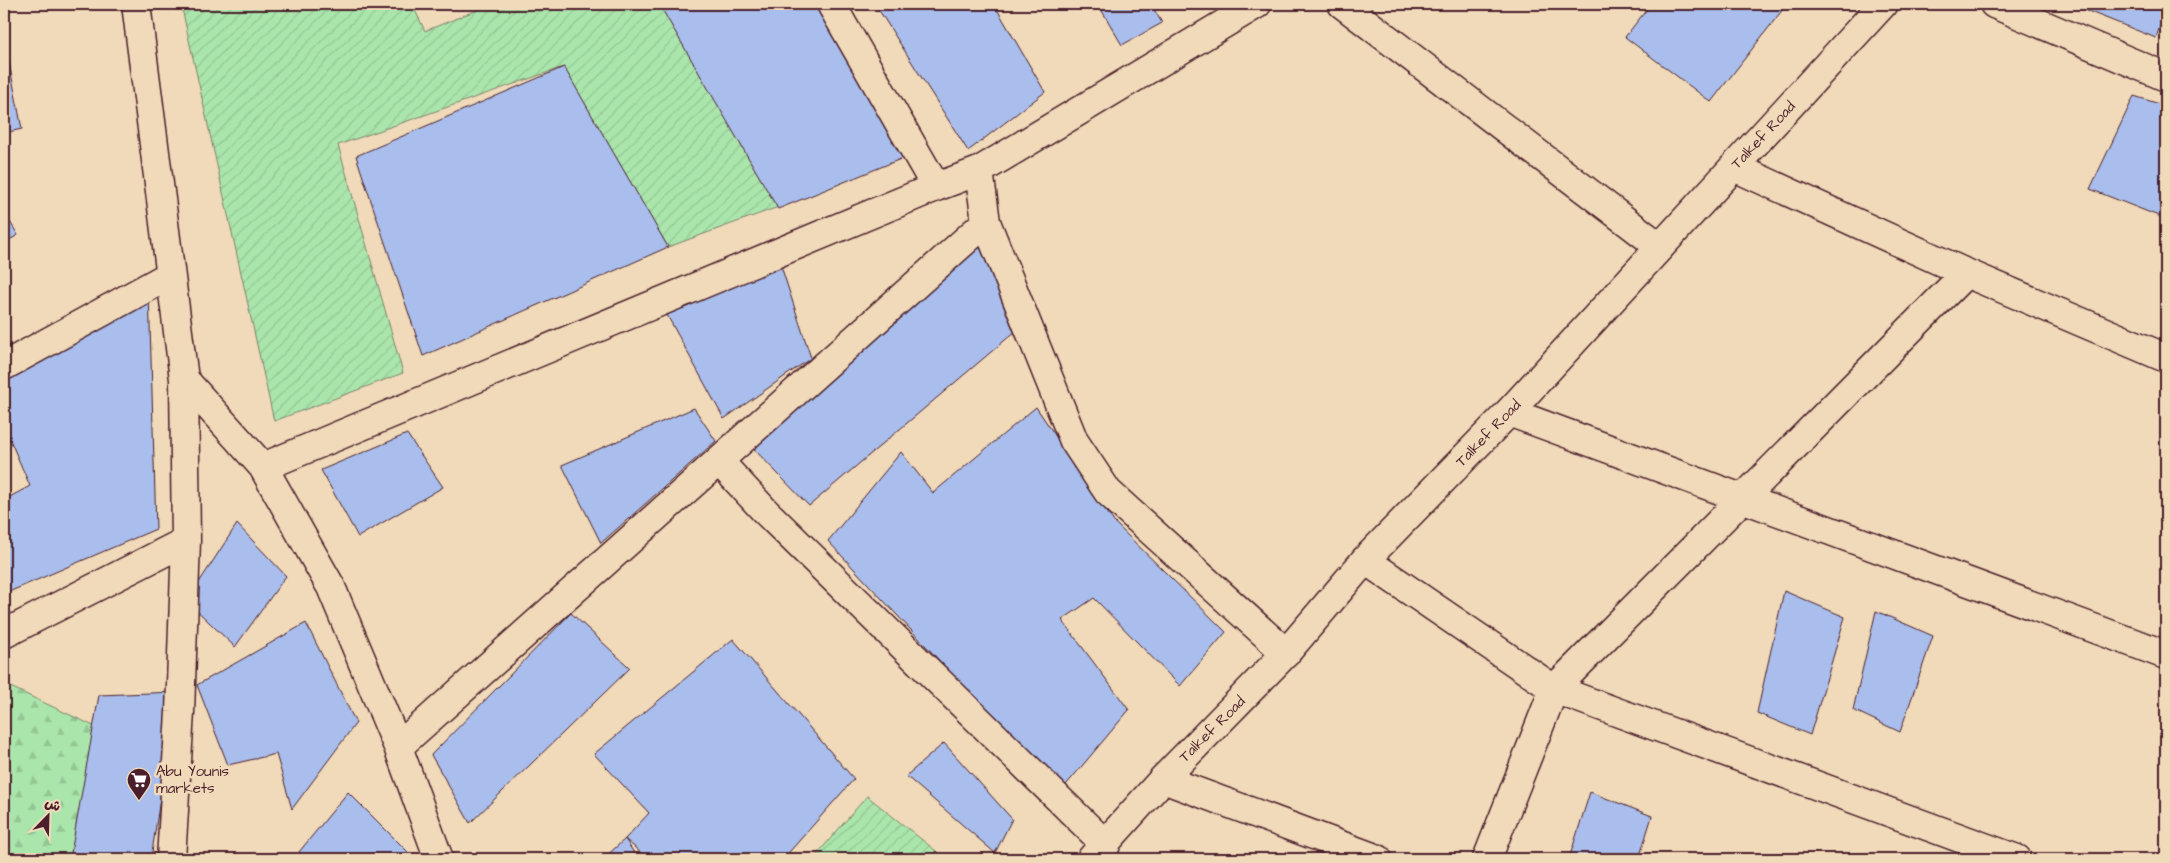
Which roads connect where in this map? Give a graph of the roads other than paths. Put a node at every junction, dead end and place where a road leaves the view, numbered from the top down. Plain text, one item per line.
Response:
1 (136, 4) edge
2 (830, 4) edge
3 (1258, 4) edge
4 (1342, 4) edge
5 (1883, 4) edge
6 (1994, 4) edge
7 (1222, 13) edge
8 (2166, 77) edge
9 (1734, 167) junction
10 (979, 171) junction
11 (936, 187) junction
12 (986, 222) junction
13 (1660, 247) junction
14 (1966, 274) junction
15 (170, 275) junction
16 (2166, 358) edge
17 (4, 366) edge
18 (184, 379) junction
19 (1509, 412) junction
20 (719, 461) junction
21 (263, 467) junction
22 (1743, 498) junction
23 (186, 541) junction
24 (1365, 560) junction
25 (4, 634) edge
26 (1286, 653) junction
27 (2166, 655) edge
28 (1554, 689) junction
29 (398, 747) junction
30 (1163, 779) junction
31 (1098, 852) edge
32 (171, 859) edge
33 (438, 859) edge
34 (1378, 859) edge
35 (1487, 859) edge
36 (2017, 859) edge

1 - 15 street
2 - 11 street
3 - 7 street
4 - 13 street
5 - 9 street, Talkef Road
6 - 8 street
7 - 10 street
9 - 13 street, Talkef Road
9 - 14 street
10 - 11 street
10 - 12 street
11 - 21 street
12 - 20 street
12 - 26 street
13 - 19 street, Talkef Road
14 - 16 street
14 - 22 street
15 - 17 street
15 - 18 street
18 - 21 street
18 - 23 street
19 - 22 street
19 - 24 street, Talkef Road
20 - 29 street
20 - 31 street
21 - 29 street
22 - 27 street
22 - 28 street
23 - 25 street
23 - 32 street
24 - 26 street, Talkef Road
24 - 28 street
26 - 30 street, Talkef Road
28 - 35 street
28 - 36 street
29 - 33 street
30 - 31 street, Talkef Road
30 - 34 street

